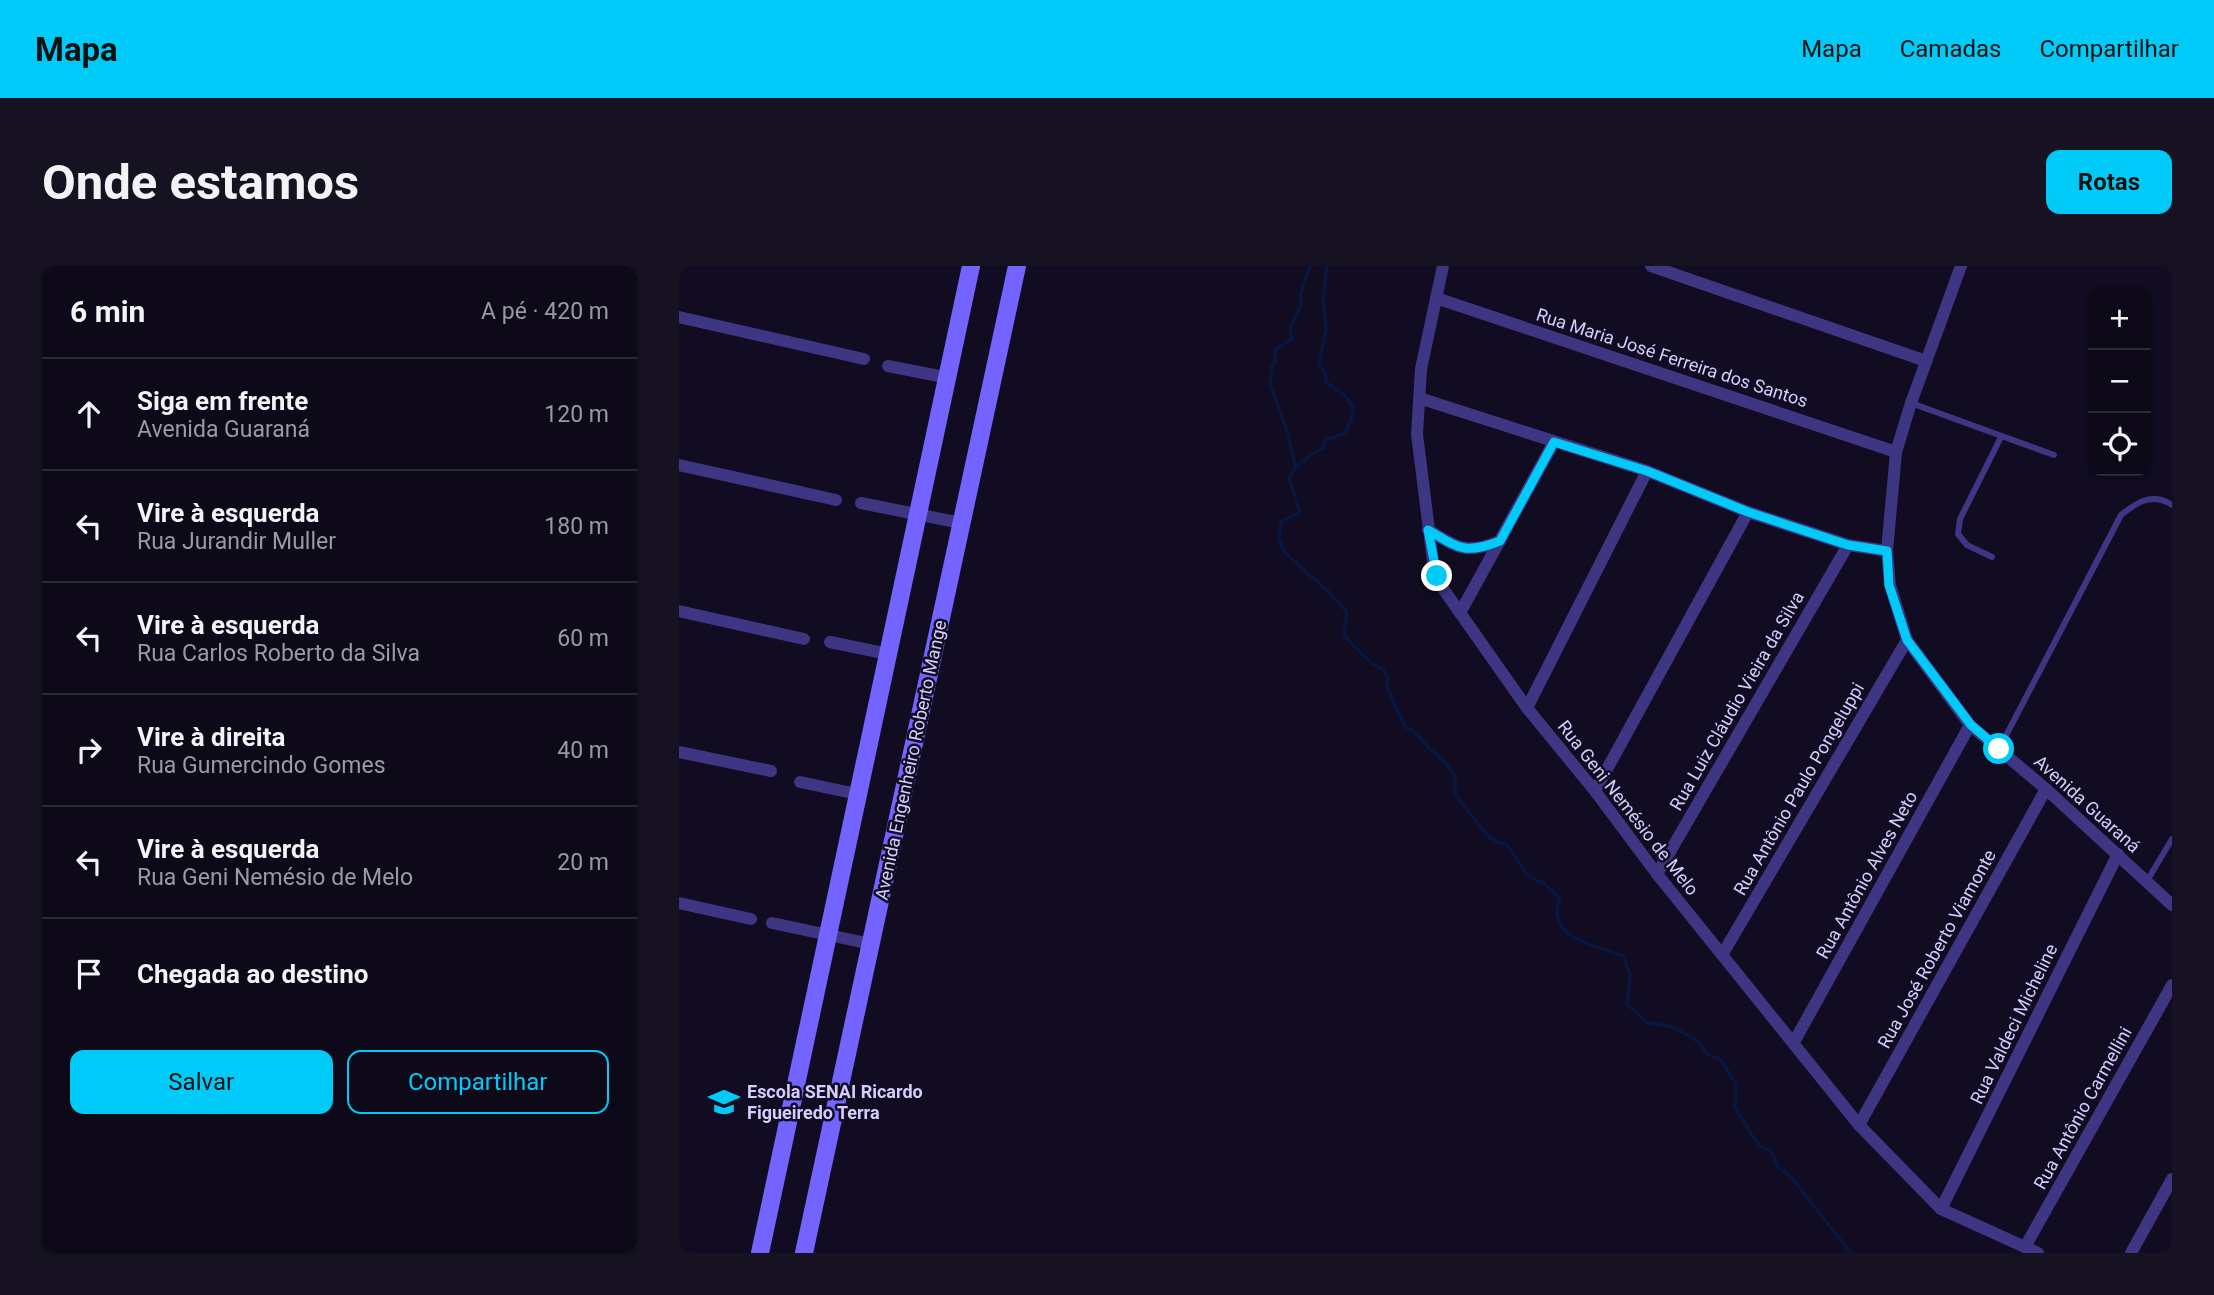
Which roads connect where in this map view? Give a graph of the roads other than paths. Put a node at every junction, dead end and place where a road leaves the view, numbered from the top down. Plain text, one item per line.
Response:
1 (971, 266) edge
2 (1017, 266) edge
3 (1443, 266) edge
4 (1651, 266) edge
5 (1961, 266) edge
6 (1436, 298) junction
7 (679, 317) edge
8 (864, 359) dead end
9 (1926, 361) junction
10 (888, 366) dead end
11 (949, 378) junction
12 (1419, 398) junction
13 (1911, 403) junction
14 (2001, 437) junction
15 (1554, 442) junction
16 (1896, 452) junction
17 (2054, 455) dead end
18 (679, 465) edge
19 (1647, 471) junction
20 (836, 500) dead end
21 (861, 503) dead end
22 (2172, 505) edge
23 (1748, 512) junction
24 (919, 515) junction
25 (961, 523) junction
26 (1428, 530) junction
27 (1500, 541) junction
28 (1848, 545) junction
29 (1887, 551) junction
30 (1992, 557) dead end
31 (679, 611) edge
32 (1460, 613) junction
33 (804, 639) dead end
34 (1907, 640) junction
35 (830, 642) dead end
36 (888, 654) junction
37 (1527, 708) junction
38 (1971, 725) junction
39 (1999, 749) junction
40 (679, 752) edge
41 (771, 771) dead end
42 (800, 782) dead end
43 (2046, 789) junction
44 (1595, 791) junction
45 (857, 794) junction
46 (2172, 839) edge
47 (2118, 854) junction
48 (1657, 874) junction
49 (2147, 881) junction
50 (679, 903) edge
51 (2172, 905) edge
52 (751, 919) dead end
53 (772, 923) dead end
54 (827, 935) junction
55 (871, 944) junction
56 (1722, 955) junction
57 (2172, 985) edge
58 (1794, 1042) junction
59 (1859, 1125) junction
60 (2172, 1179) edge
61 (1941, 1209) junction
62 (2031, 1250) edge
63 (760, 1253) edge
64 (804, 1253) edge
65 (2131, 1253) edge

1 - 11 street
2 - 25 street, Avenida Engenheiro Roberto Mange
3 - 6 street, Rua Geni Nemésio de Melo
4 - 9 street
5 - 9 street, Avenida Guaraná
6 - 12 street, Rua Geni Nemésio de Melo
6 - 16 street, Rua Maria José Ferreira dos Santos
7 - 8 street
9 - 13 street, Avenida Guaraná
10 - 11 street
11 - 24 street
12 - 15 street
12 - 26 street, Rua Geni Nemésio de Melo
13 - 14 lane
13 - 16 street, Avenida Guaraná
14 - 17 lane
14 - 30 lane
15 - 19 street
15 - 27 street
16 - 29 street, Avenida Guaraná
18 - 20 street
19 - 23 street
19 - 37 street
21 - 24 street
22 - 39 lane
23 - 28 street
23 - 44 street
24 - 25 street
24 - 36 street
25 - 55 street, Avenida Engenheiro Roberto Mange
26 - 27 street
26 - 32 street, Rua Geni Nemésio de Melo
27 - 32 street
28 - 29 street
28 - 48 street, Rua Luiz Cláudio Vieira da Silva
29 - 34 street, Avenida Guaraná
31 - 33 street
32 - 37 street, Rua Geni Nemésio de Melo
34 - 38 street, Avenida Guaraná
34 - 56 street, Rua Antônio Paulo Pongeluppi
35 - 36 street
36 - 45 street
37 - 44 street, Rua Geni Nemésio de Melo
38 - 39 street, Avenida Guaraná
38 - 58 street, Rua Antônio Alves Neto
39 - 43 street, Avenida Guaraná
40 - 41 street
42 - 45 street
43 - 47 street, Avenida Guaraná
43 - 59 street, Rua José Roberto Viamonte
44 - 48 street, Rua Geni Nemésio de Melo
45 - 54 street
46 - 49 lane
47 - 49 street, Avenida Guaraná
47 - 61 street, Rua Valdeci Micheline
48 - 56 street, Rua Geni Nemésio de Melo
49 - 51 street, Avenida Guaraná
50 - 52 street
53 - 54 street
54 - 55 street
54 - 63 street
55 - 64 street, Avenida Engenheiro Roberto Mange
56 - 58 street, Rua Geni Nemésio de Melo
57 - 62 street, Rua Antônio Carmellini
58 - 59 street, Rua Geni Nemésio de Melo
59 - 61 street, Rua Geni Nemésio de Melo
60 - 65 street
61 - 62 street, Rua Geni Nemésio de Melo

